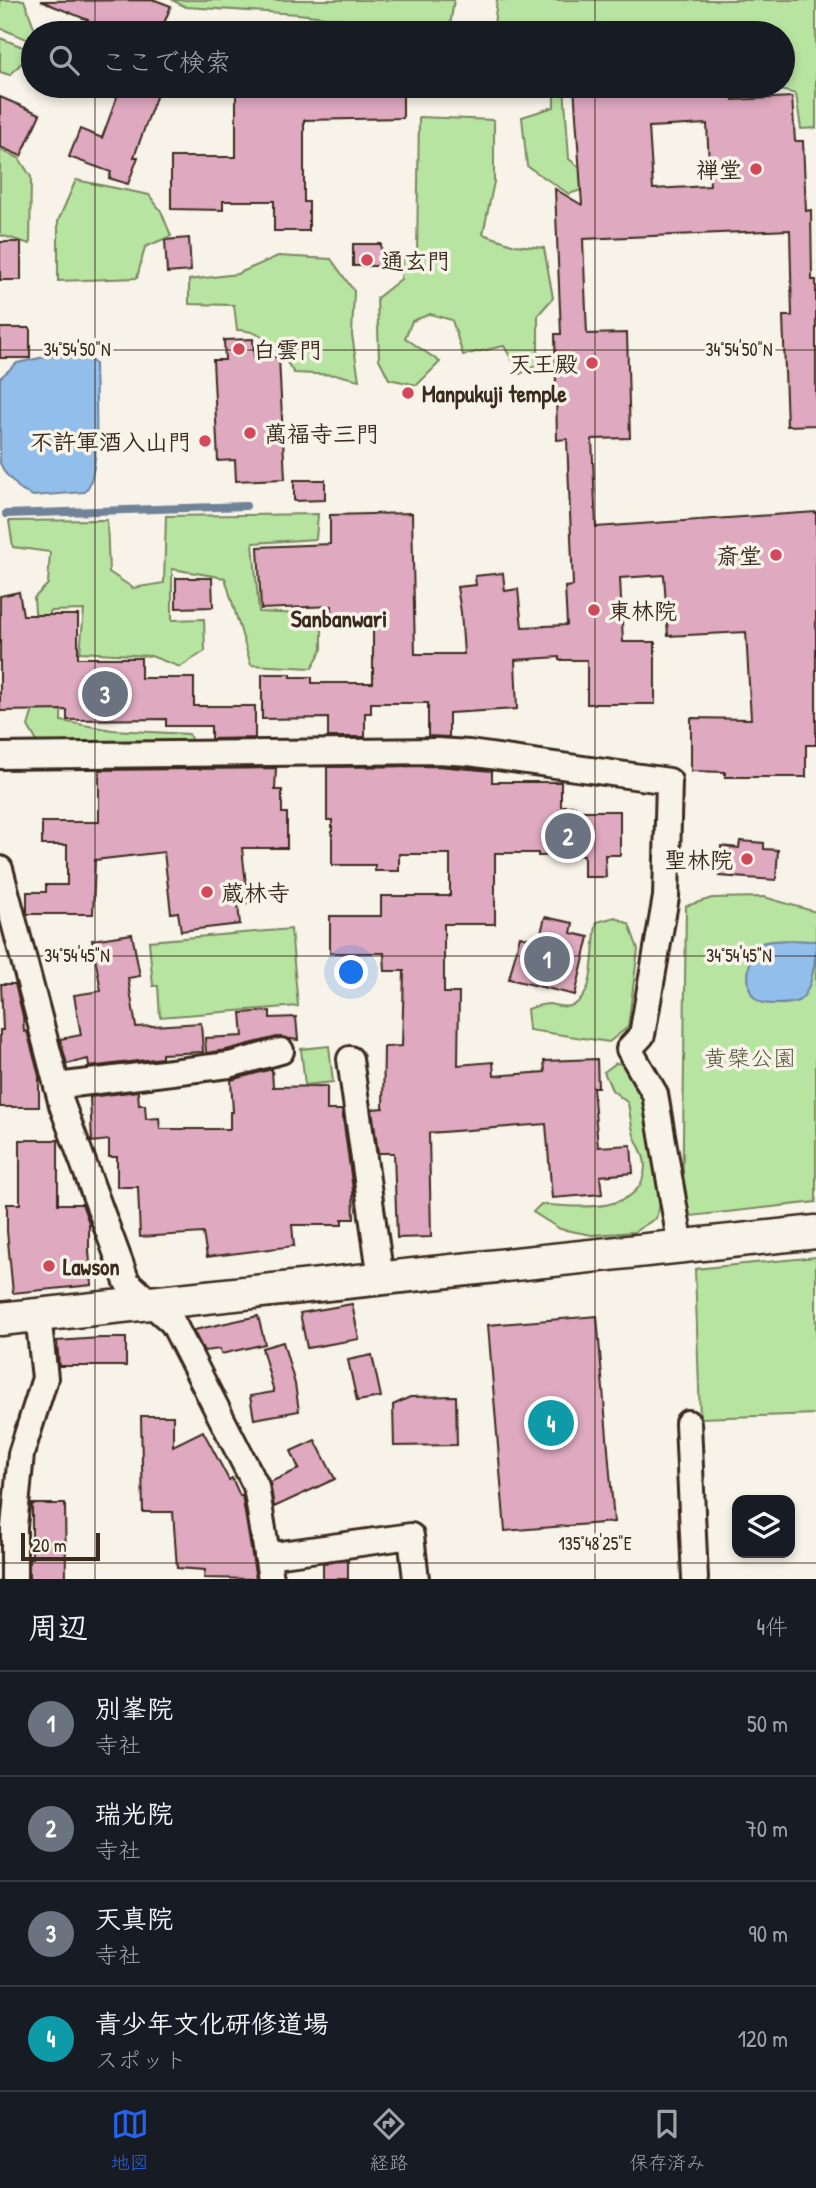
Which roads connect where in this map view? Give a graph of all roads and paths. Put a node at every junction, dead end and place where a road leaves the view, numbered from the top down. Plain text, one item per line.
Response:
1 (0, 756) edge
2 (0, 869) edge
3 (281, 1051) dead end
4 (350, 1059) dead end
5 (57, 1086) junction
6 (816, 1232) edge
7 (681, 1247) junction
8 (381, 1279) junction
9 (150, 1302) junction
10 (38, 1315) junction
11 (0, 1319) edge
12 (688, 1423) dead end
13 (269, 1568) edge
14 (14, 1579) edge
15 (416, 1579) edge
16 (695, 1579) edge

1 - 7 street
2 - 5 street
3 - 5 street
4 - 8 street
5 - 9 street
6 - 7 street
7 - 8 street
8 - 9 street
9 - 10 street
9 - 13 street
10 - 11 street
10 - 14 street
12 - 16 street
13 - 15 street

